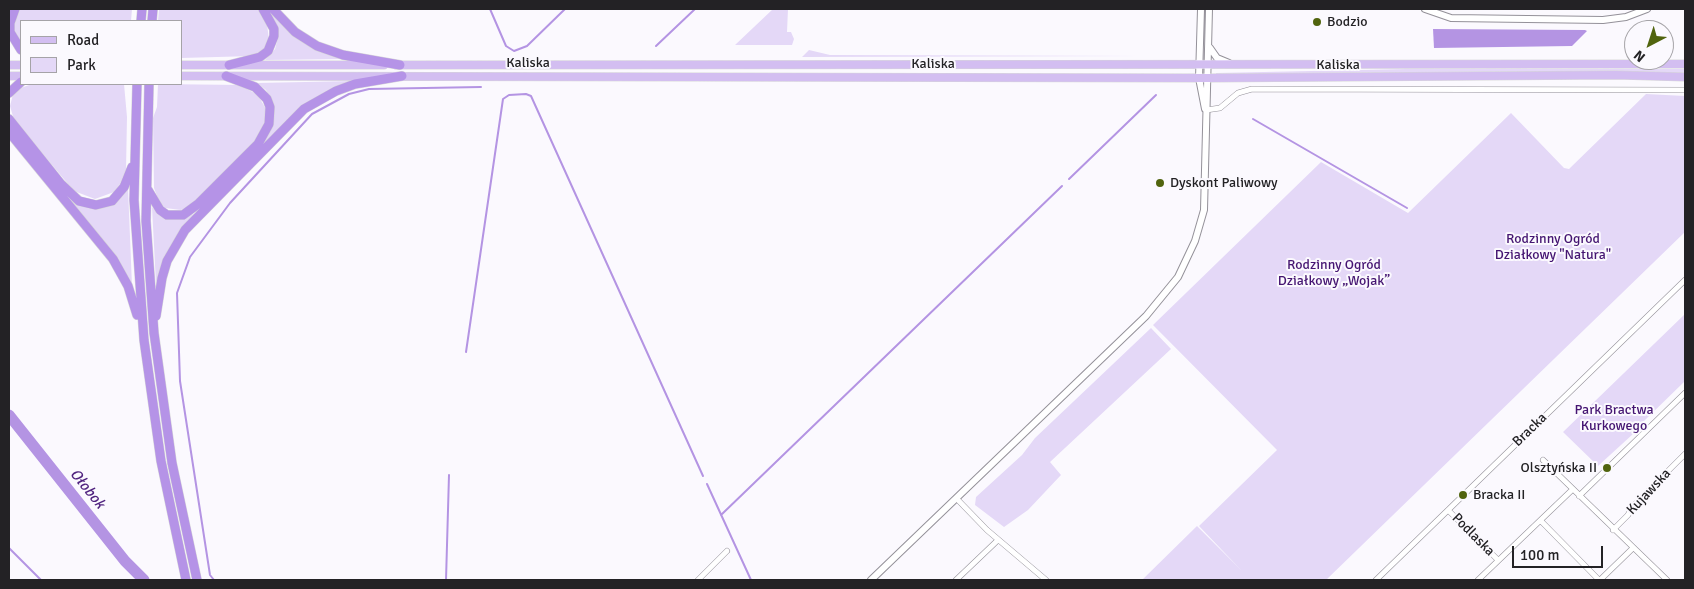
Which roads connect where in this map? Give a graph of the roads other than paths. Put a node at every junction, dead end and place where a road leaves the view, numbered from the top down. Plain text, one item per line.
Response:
1 (15, 9) edge
2 (263, 9) edge
3 (273, 9) edge
4 (1201, 9) edge
5 (1209, 9) edge
6 (1425, 9) edge
7 (1647, 9) edge
8 (1210, 47) junction
9 (20, 48) edge
10 (1685, 64) edge
11 (182, 65) edge
12 (228, 65) junction
13 (400, 65) junction
14 (1205, 65) junction
15 (1235, 65) junction
16 (182, 76) edge
17 (226, 76) junction
18 (402, 76) junction
19 (1685, 77) edge
20 (1199, 78) junction
21 (1209, 78) junction
22 (20, 83) edge
23 (137, 85) edge
24 (149, 85) edge
25 (1685, 90) edge
26 (9, 93) edge
27 (1206, 110) junction
28 (9, 119) edge
29 (9, 132) edge
30 (134, 162) junction
31 (146, 185) junction
32 (1685, 280) edge
33 (154, 333) junction
34 (144, 340) junction
35 (1685, 393) edge
36 (1685, 454) edge
37 (1543, 460) dead end
38 (1573, 490) junction
39 (1579, 496) junction
40 (957, 499) junction
41 (1448, 510) junction
42 (1541, 521) junction
43 (1613, 530) junction
44 (998, 540) junction
45 (1633, 548) junction
46 (727, 552) dead end
47 (1498, 560) junction
48 (186, 580) edge
49 (197, 580) edge
50 (698, 580) edge
51 (871, 580) edge
52 (956, 580) edge
53 (1046, 580) edge
54 (1376, 580) edge
55 (1478, 580) edge
56 (1600, 580) edge
57 (1667, 580) edge

1 - 9 highway
2 - 12 highway
3 - 13 highway
4 - 14 street
5 - 8 street
6 - 7 street
8 - 14 street
8 - 15 street
10 - 15 main road, Kaliska
11 - 12 main road, Kaliska
12 - 13 main road, Kaliska
13 - 14 main road, Kaliska
14 - 15 main road, Kaliska
14 - 20 street
14 - 21 street
16 - 17 main road, Kaliska
17 - 18 main road, Kaliska
17 - 31 highway
18 - 20 main road, Kaliska
18 - 33 highway
19 - 21 main road, Kaliska
20 - 21 main road, Kaliska
20 - 27 street
21 - 27 street
22 - 26 highway
23 - 30 highway
24 - 31 highway
25 - 27 street, Kaliska
27 - 40 street
28 - 30 highway
29 - 34 highway
30 - 34 highway
31 - 33 highway
32 - 41 street, Bracka
33 - 49 highway
34 - 48 highway
35 - 39 street
36 - 43 street, Kujawska
37 - 38 street
38 - 39 street
38 - 42 street
39 - 43 street
40 - 44 street
40 - 51 street
41 - 47 street, Podlaska
41 - 54 street, Bracka
42 - 47 street
42 - 56 street
43 - 45 street
44 - 52 street
44 - 53 street
45 - 56 street
45 - 57 street
46 - 50 street
47 - 55 street

